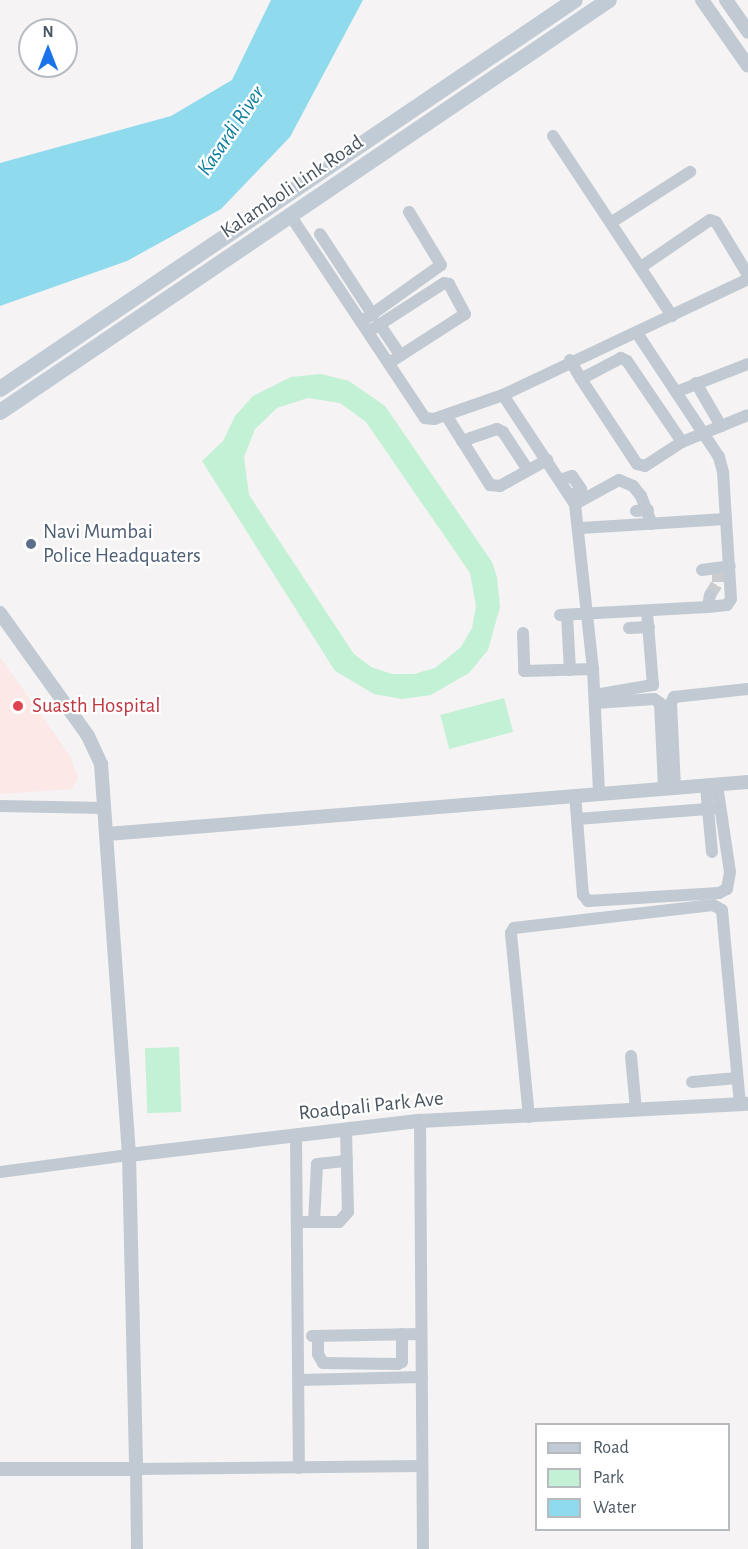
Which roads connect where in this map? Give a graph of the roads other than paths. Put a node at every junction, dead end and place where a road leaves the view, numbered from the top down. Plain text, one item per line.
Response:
1 (575, 0) edge
2 (609, 0) edge
3 (702, 0) edge
4 (726, 0) edge
5 (748, 32) edge
6 (748, 66) edge
7 (553, 136) dead end
8 (690, 172) dead end
9 (409, 212) dead end
10 (290, 215) junction
11 (612, 222) junction
12 (320, 234) dead end
13 (338, 261) junction
14 (641, 267) junction
15 (325, 268) junction
16 (748, 274) edge
17 (748, 279) edge
18 (672, 316) junction
19 (377, 320) junction
20 (365, 327) junction
21 (637, 333) junction
22 (400, 355) junction
23 (570, 360) junction
24 (388, 363) junction
25 (748, 364) edge
26 (581, 379) junction
27 (696, 383) junction
28 (0, 388) edge
29 (676, 392) junction
30 (503, 395) junction
31 (0, 412) edge
32 (446, 415) junction
33 (748, 415) edge
34 (721, 426) junction
35 (702, 432) junction
36 (462, 441) junction
37 (682, 442) junction
38 (546, 460) junction
39 (528, 470) junction
40 (573, 500) junction
41 (726, 519) junction
42 (652, 524) junction
43 (581, 528) junction
44 (722, 568) junction
45 (702, 570) dead end
46 (682, 595) dead end
47 (683, 609) junction
48 (647, 612) junction
49 (0, 613) edge
50 (589, 615) junction
51 (649, 627) junction
52 (629, 628) dead end
53 (523, 633) dead end
54 (593, 669) junction
55 (570, 670) junction
56 (748, 689) edge
57 (595, 699) junction
58 (748, 782) edge
59 (712, 785) junction
60 (669, 788) junction
61 (599, 793) junction
62 (575, 795) junction
63 (0, 806) edge
64 (105, 808) junction
65 (714, 808) junction
66 (577, 819) junction
67 (107, 834) junction
68 (712, 852) dead end
69 (631, 1056) dead end
70 (737, 1078) junction
71 (692, 1082) dead end
72 (744, 1104) edge
73 (636, 1110) junction
74 (529, 1117) junction
75 (420, 1121) junction
76 (346, 1129) junction
77 (296, 1135) junction
78 (129, 1155) junction
79 (347, 1161) junction
80 (0, 1172) edge
81 (297, 1222) junction
82 (314, 1222) junction
83 (402, 1334) junction
84 (421, 1334) junction
85 (300, 1336) junction
86 (318, 1336) junction
87 (422, 1377) junction
88 (300, 1380) junction
89 (422, 1466) junction
90 (299, 1468) junction
91 (0, 1469) edge
92 (136, 1469) junction
93 (137, 1549) edge
94 (423, 1549) edge

1 - 28 main road, Kalamboli Link Road
2 - 10 main road, Kalamboli Link Road
3 - 6 street
4 - 5 street
7 - 11 street
8 - 11 street
9 - 19 street
10 - 15 street
10 - 31 main road, Kalamboli Link Road
11 - 14 street
12 - 13 street
13 - 15 street
13 - 19 street
14 - 16 street
14 - 18 street
15 - 20 street
17 - 18 street
18 - 21 street
19 - 20 street
19 - 22 street
19 - 22 street
20 - 24 street
21 - 23 street
21 - 29 street
22 - 24 street
23 - 26 street
23 - 30 street
24 - 32 street
25 - 27 street
26 - 37 street
26 - 37 street
27 - 29 street
27 - 34 street
29 - 35 street
30 - 32 street
30 - 38 street
32 - 36 street
33 - 34 street
34 - 35 street
35 - 37 street
35 - 41 street
36 - 39 street
36 - 39 street
38 - 39 street
38 - 40 street
40 - 42 street
40 - 43 street
41 - 42 street
41 - 44 street
42 - 43 street
43 - 50 street
44 - 45 street
44 - 47 street
46 - 47 street
47 - 48 street
48 - 50 street
48 - 51 street
49 - 64 street
50 - 54 street
50 - 55 street
51 - 52 street
51 - 57 street
53 - 55 street
54 - 55 street
54 - 57 street
56 - 60 street
57 - 60 street
57 - 61 street
58 - 59 street
59 - 60 street
59 - 65 street
60 - 61 street
61 - 62 street
62 - 66 street
62 - 67 street
63 - 64 street
64 - 67 street
65 - 66 street
65 - 66 street
65 - 68 street
67 - 78 street
69 - 73 street
70 - 71 street
70 - 72 street
70 - 74 street
72 - 73 street, Roadpali Park Ave
73 - 74 street, Roadpali Park Ave
74 - 75 street, Roadpali Park Ave
75 - 76 street, Roadpali Park Ave
75 - 84 street
76 - 77 street, Roadpali Park Ave
76 - 79 street
77 - 78 street, Roadpali Park Ave
77 - 81 street
78 - 80 street, Roadpali Park Ave
78 - 92 street
79 - 82 street
79 - 82 street
81 - 82 street
81 - 85 street
83 - 84 street
83 - 86 street
83 - 86 street
84 - 87 street
85 - 86 street
85 - 88 street
87 - 88 street
87 - 89 street
88 - 90 street
89 - 90 street
89 - 94 street
90 - 92 street
91 - 92 street
92 - 93 street

